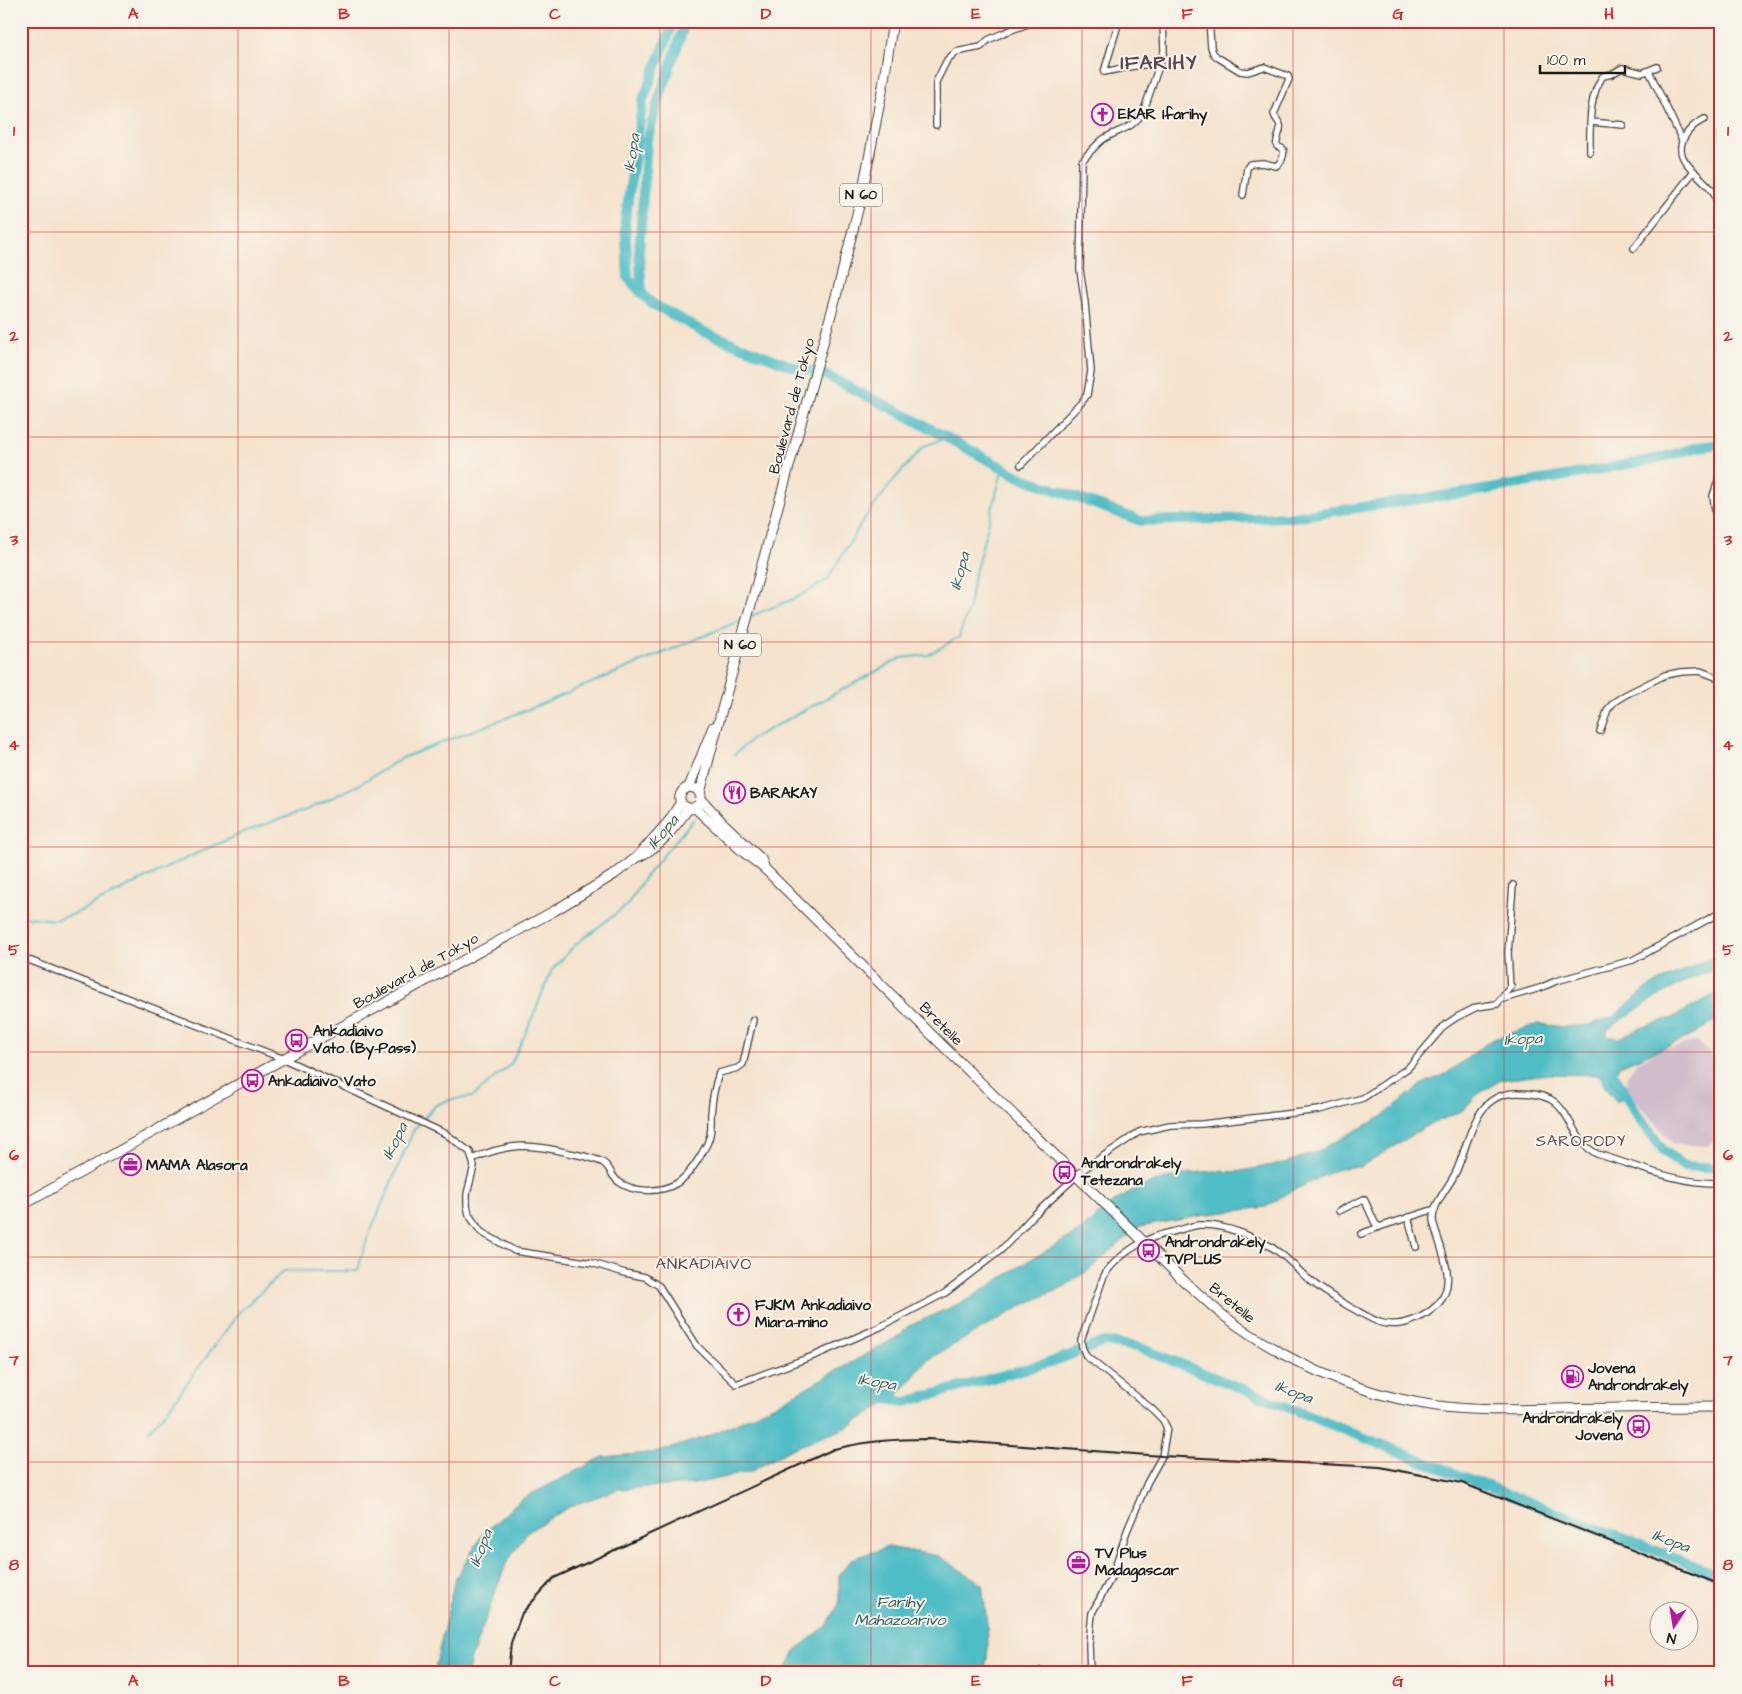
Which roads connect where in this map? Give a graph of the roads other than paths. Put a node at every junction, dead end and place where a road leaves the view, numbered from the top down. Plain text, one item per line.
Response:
1 (892, 21) edge
2 (1036, 21) edge
3 (1119, 21) edge
4 (1163, 21) edge
5 (1209, 21) edge
6 (1160, 63) junction
7 (1657, 67) dead end
8 (1649, 71) junction
9 (1705, 119) dead end
10 (1590, 122) junction
11 (1623, 124) dead end
12 (936, 125) dead end
13 (1682, 140) junction
14 (1590, 152) dead end
15 (1694, 171) junction
16 (1243, 195) dead end
17 (1721, 211) edge
18 (1634, 248) dead end
19 (1021, 465) dead end
20 (1721, 471) edge
21 (1721, 534) edge
22 (1721, 679) edge
23 (721, 713) junction
24 (1600, 731) dead end
25 (689, 787) junction
26 (701, 796) junction
27 (680, 802) junction
28 (692, 808) junction
29 (637, 857) junction
30 (765, 869) junction
31 (1513, 885) dead end
32 (1721, 914) edge
33 (21, 956) edge
34 (1511, 986) junction
35 (753, 1020) dead end
36 (284, 1059) junction
37 (472, 1159) junction
38 (1076, 1176) junction
39 (1721, 1183) edge
40 (21, 1206) edge
41 (1435, 1209) junction
42 (1340, 1210) dead end
43 (1408, 1217) junction
44 (1379, 1227) junction
45 (1361, 1234) dead end
46 (1142, 1240) junction
47 (1416, 1247) dead end
48 (1721, 1407) edge
49 (1090, 1673) edge

1 - 23 main road, Boulevard de Tokyo / N 60
2 - 12 street
3 - 6 street
4 - 6 street
5 - 16 street
6 - 19 street
7 - 8 street
8 - 10 street
8 - 13 street
9 - 13 street
10 - 11 street
10 - 14 street
13 - 15 street
15 - 17 street
15 - 18 street
20 - 21 street
22 - 24 street
23 - 25 main road
23 - 26 main road, Boulevard de Tokyo
25 - 26 main road
25 - 27 main road
26 - 28 main road
26 - 30 main road, Bretelle
27 - 28 main road
27 - 29 main road, Boulevard de Tokyo
28 - 29 main road, Boulevard de Tokyo
28 - 30 main road, Bretelle
29 - 36 main road, Boulevard de Tokyo
30 - 38 main road, Bretelle
31 - 34 street
32 - 34 street
33 - 36 street
34 - 38 street
35 - 37 street
36 - 37 street
36 - 40 main road, Boulevard de Tokyo
37 - 38 street
38 - 46 main road, Bretelle
39 - 41 street
41 - 43 street
41 - 46 street
42 - 44 street
43 - 44 street
43 - 47 street
44 - 45 street
46 - 48 main road, Bretelle
46 - 49 street

